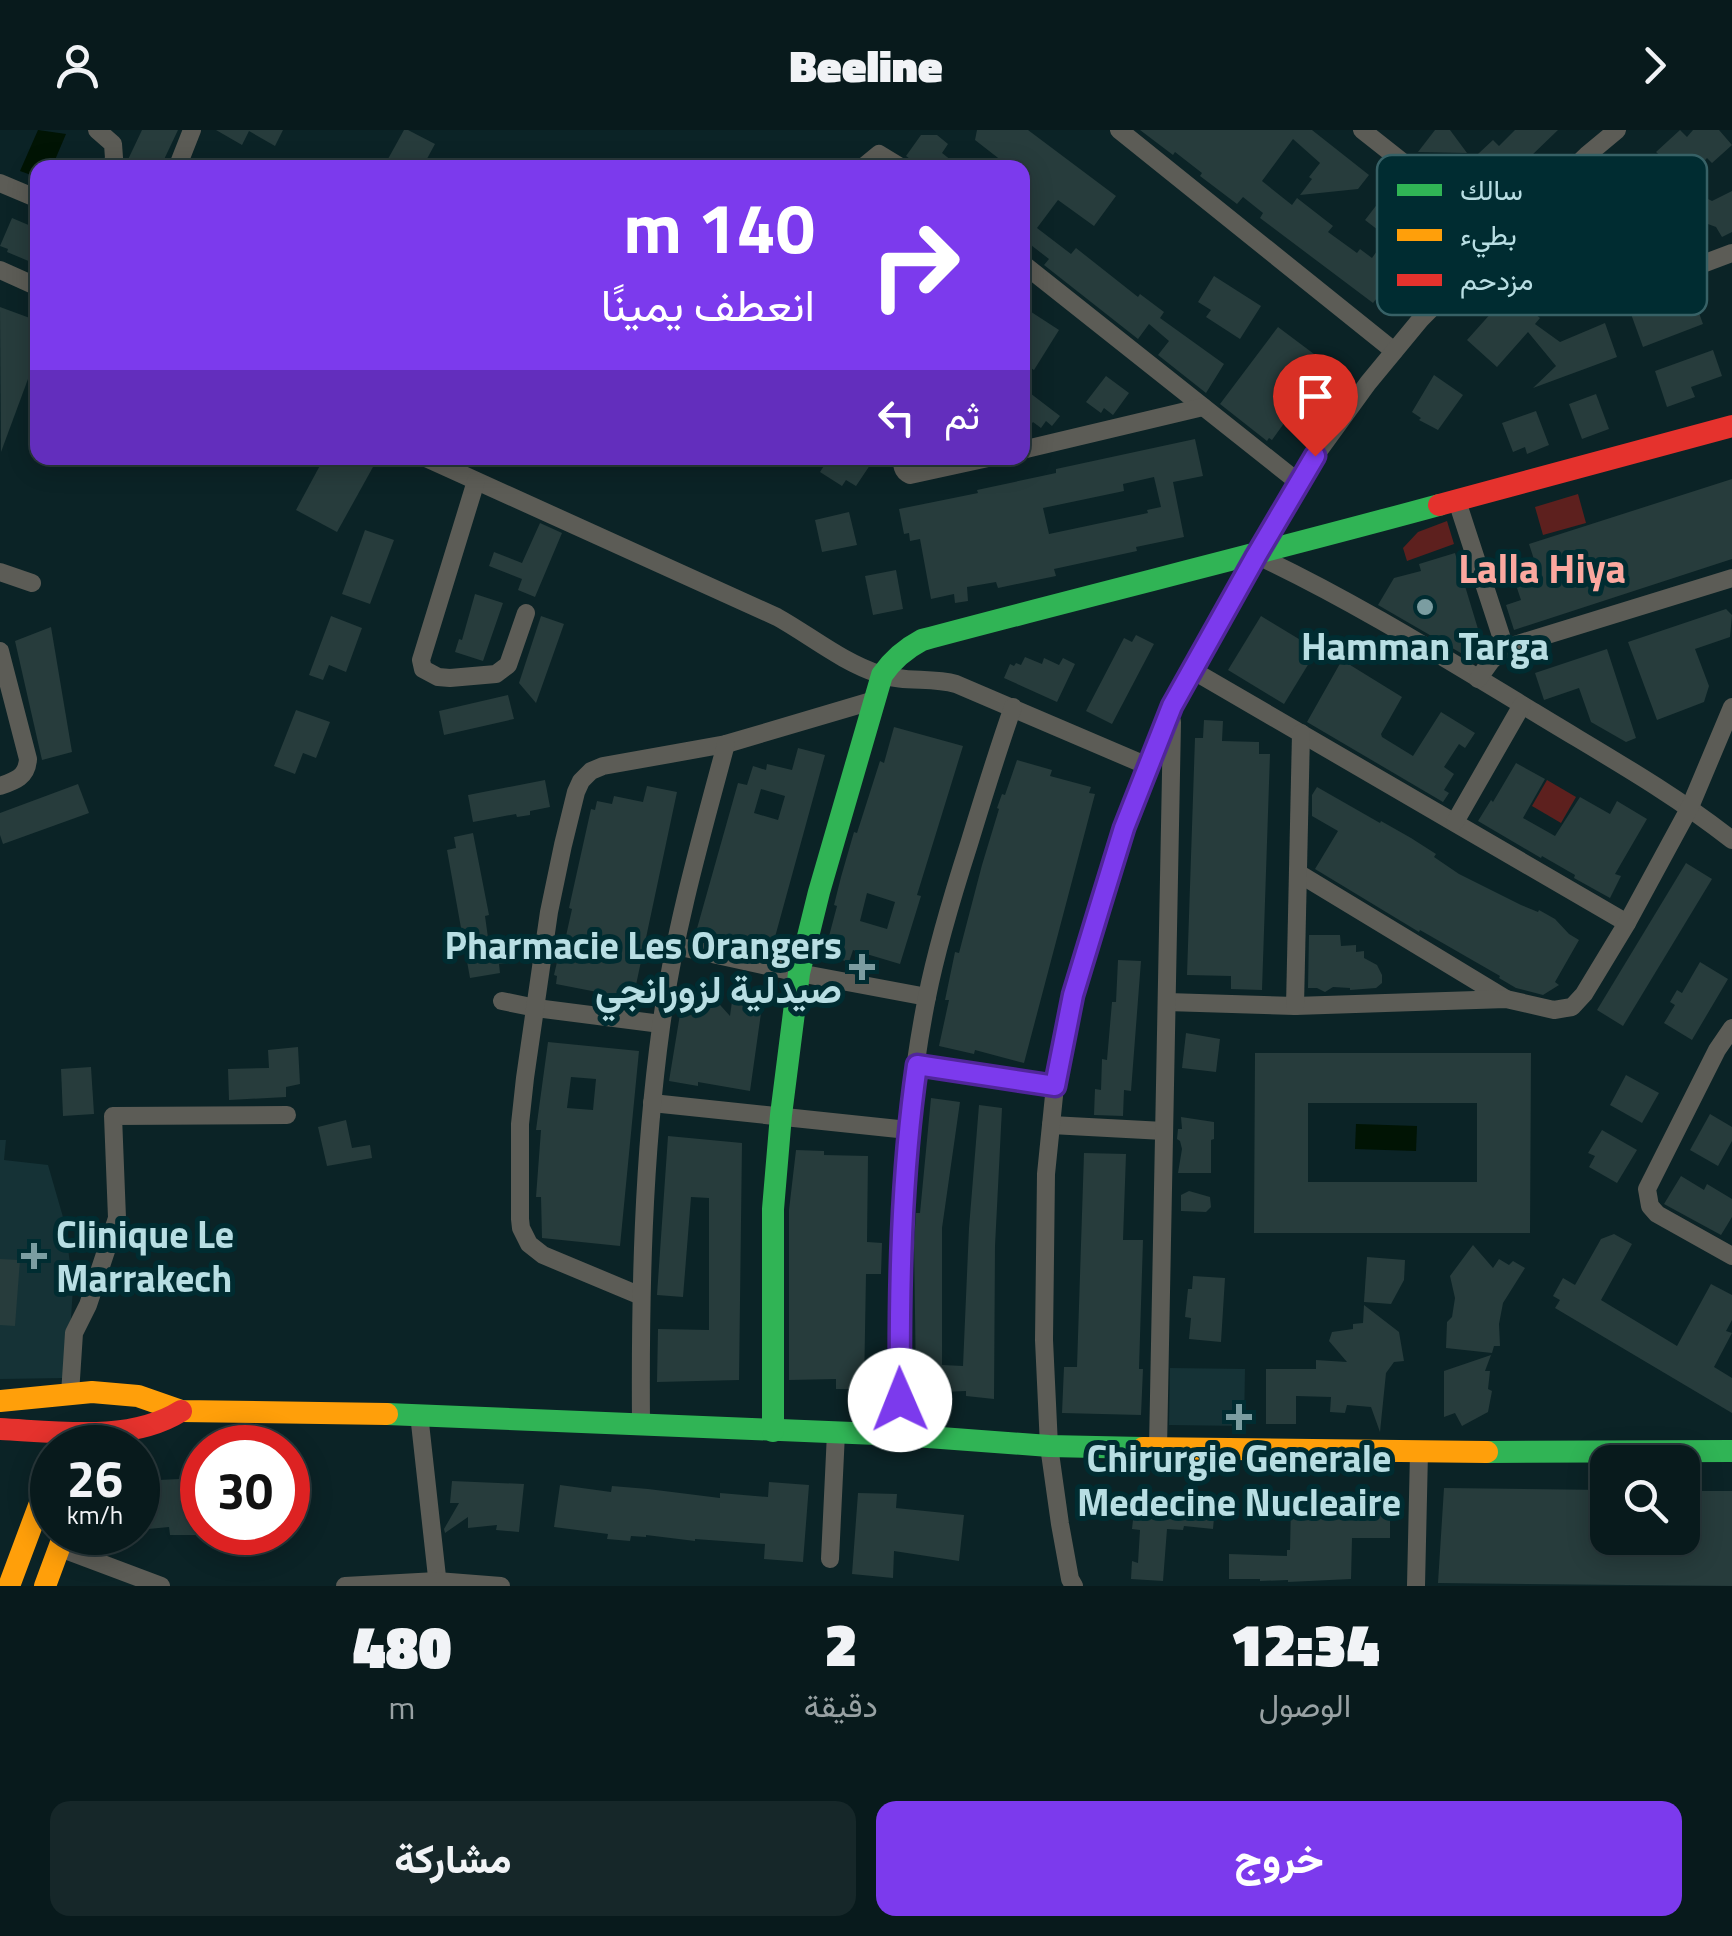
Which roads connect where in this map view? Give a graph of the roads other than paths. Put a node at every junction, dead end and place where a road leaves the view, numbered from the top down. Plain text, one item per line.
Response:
1 (98, 130) edge
2 (192, 130) edge
3 (1119, 130) edge
4 (1617, 130) edge
5 (1371, 133) edge
6 (1398, 155) edge
7 (1587, 155) edge
8 (113, 160) edge
9 (179, 160) edge
10 (0, 183) edge
11 (30, 195) edge
12 (1732, 253) edge
13 (1707, 262) edge
14 (1030, 269) edge
15 (0, 270) edge
16 (30, 283) edge
17 (1425, 315) edge
18 (1394, 350) junction
19 (1203, 407) junction
20 (1732, 426) edge
21 (1030, 447) edge
22 (442, 465) edge
23 (902, 465) edge
24 (956, 465) edge
25 (476, 480) junction
26 (1298, 482) junction
27 (1457, 501) junction
28 (1256, 556) junction
29 (0, 572) edge
30 (1732, 578) edge
31 (32, 583) dead end
32 (526, 613) dead end
33 (1505, 648) junction
34 (0, 651) edge
35 (1192, 670) junction
36 (882, 676) junction
37 (1478, 678) junction
38 (875, 700) junction
39 (1522, 705) junction
40 (1172, 706) junction
41 (1014, 707) junction
42 (1732, 707) edge
43 (1301, 733) junction
44 (726, 744) junction
45 (1150, 767) junction
46 (0, 786) edge
47 (1690, 807) junction
48 (1455, 822) junction
49 (1732, 840) edge
50 (1298, 873) junction
51 (1627, 923) junction
52 (676, 946) junction
53 (800, 973) junction
54 (927, 997) junction
55 (1506, 999) junction
56 (502, 1001) dead end
57 (1167, 1002) junction
58 (1296, 1006) junction
59 (536, 1008) junction
60 (661, 1024) junction
61 (1732, 1028) edge
62 (1724, 1056) edge
63 (917, 1065) junction
64 (1055, 1086) junction
65 (652, 1103) junction
66 (287, 1114) dead end
67 (781, 1115) junction
68 (1051, 1125) junction
69 (908, 1130) junction
70 (1164, 1131) junction
71 (1732, 1256) edge
72 (641, 1296) junction
73 (70, 1394) junction
74 (116, 1394) junction
75 (12, 1400) edge
76 (181, 1411) junction
77 (418, 1414) junction
78 (115, 1425) edge
79 (145, 1425) edge
80 (641, 1425) junction
81 (12, 1429) edge
82 (773, 1431) junction
83 (836, 1433) junction
84 (900, 1435) junction
85 (1049, 1446) junction
86 (1158, 1448) junction
87 (1732, 1451) edge
88 (1419, 1452) junction
89 (30, 1531) edge
90 (57, 1555) edge
91 (95, 1555) edge
92 (830, 1559) dead end
93 (438, 1583) edge
94 (10, 1586) edge
95 (45, 1586) edge
96 (161, 1586) edge
97 (346, 1586) edge
98 (501, 1586) edge
99 (1074, 1586) edge
100 (1416, 1586) edge

1 - 8 street
2 - 9 street
3 - 18 street
4 - 7 street
5 - 6 street
10 - 11 street
12 - 13 street
14 - 19 street
15 - 16 street
17 - 18 street
18 - 26 street
19 - 21 street
19 - 26 street
20 - 27 street
22 - 25 street
23 - 24 street
25 - 32 street
25 - 36 street
26 - 28 street
27 - 28 street
27 - 33 street
28 - 35 street
28 - 36 street
28 - 37 street
29 - 31 street
30 - 33 street
33 - 37 street
34 - 46 street
35 - 40 street
35 - 43 street
36 - 38 street
36 - 41 street
37 - 39 street
38 - 44 street
38 - 53 street
39 - 47 street
39 - 48 street
40 - 45 street
40 - 57 street
41 - 45 street
41 - 54 street
42 - 47 street
43 - 48 street
43 - 50 street
44 - 52 street
44 - 59 street
45 - 64 street
47 - 49 street
47 - 51 street
48 - 51 street
50 - 55 street
50 - 58 street
51 - 55 street
52 - 53 street
52 - 60 street
53 - 54 street
53 - 67 street
54 - 63 street
55 - 58 street
56 - 59 street
57 - 58 street
57 - 70 street
59 - 60 street
59 - 72 street
60 - 65 street
61 - 62 street
62 - 71 street
63 - 64 street
63 - 69 street
64 - 68 street
65 - 67 street
65 - 72 street
66 - 73 street
67 - 69 street
67 - 82 street
68 - 70 street
68 - 85 street
69 - 84 street
70 - 86 street
72 - 80 street
73 - 74 street
73 - 75 street
74 - 76 street
74 - 78 street
75 - 81 street
76 - 77 street
76 - 79 street
77 - 80 street
77 - 93 street
80 - 82 street
82 - 83 street
83 - 84 street
83 - 92 street
84 - 85 street
85 - 86 street
85 - 99 street
86 - 88 street
87 - 88 street
88 - 100 street
89 - 94 street
90 - 95 street
91 - 96 street
93 - 97 street
93 - 98 street

